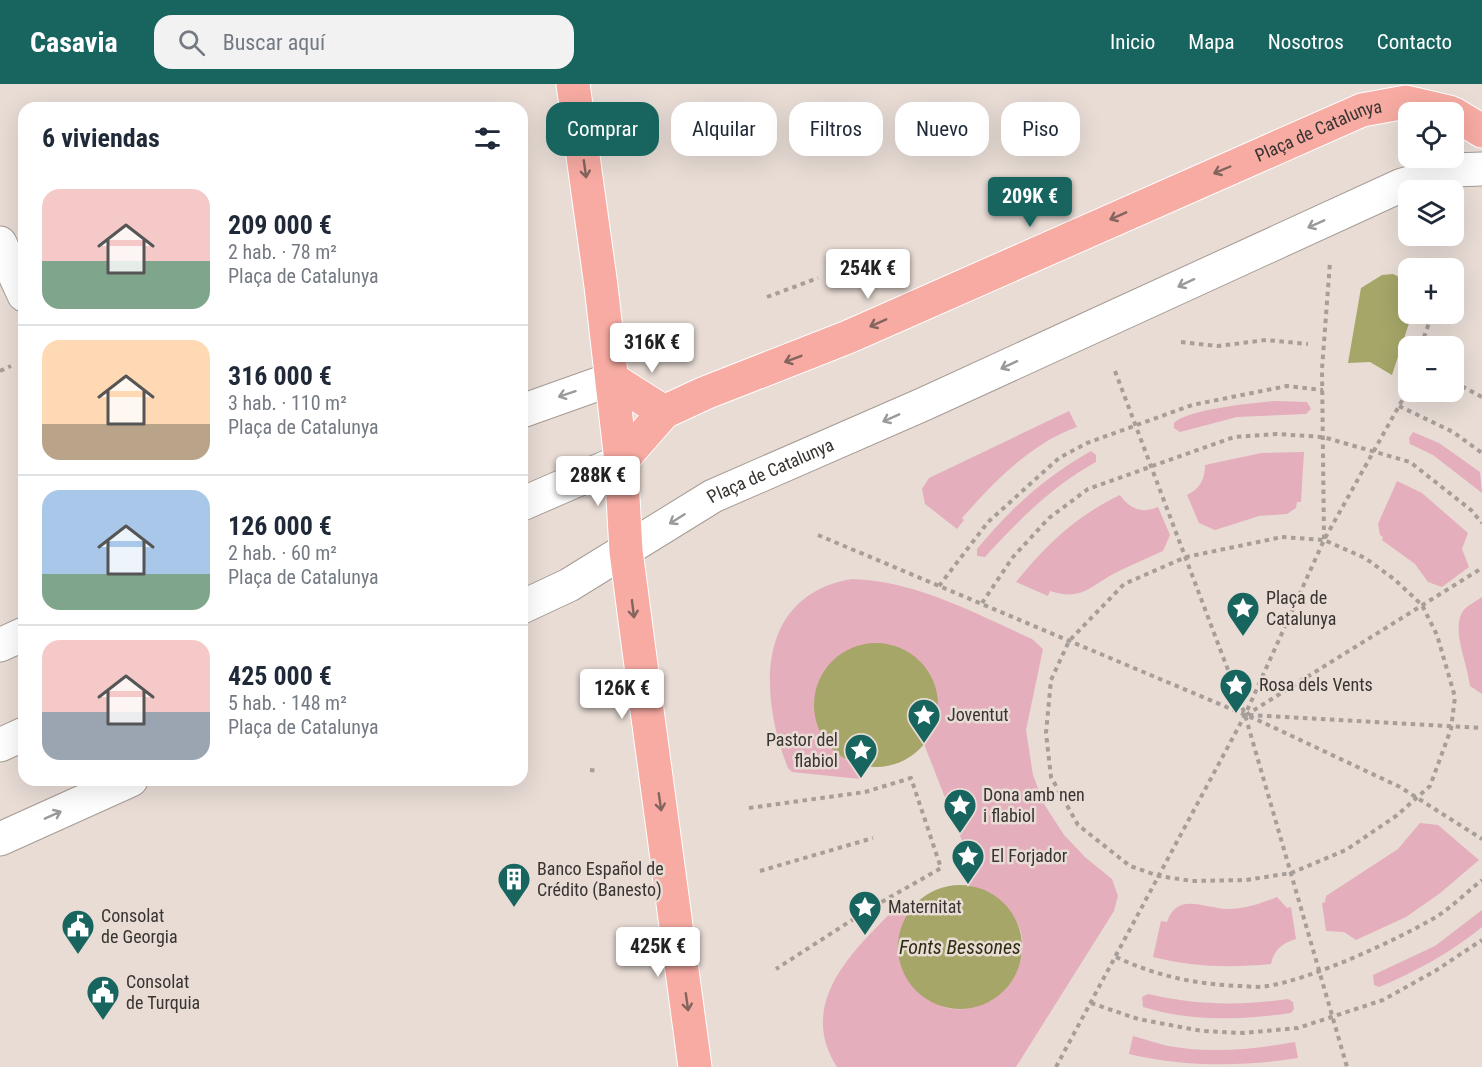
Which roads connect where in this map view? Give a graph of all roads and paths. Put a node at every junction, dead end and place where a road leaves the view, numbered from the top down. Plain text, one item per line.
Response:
1 (573, 84) edge
2 (1398, 103) edge
3 (1464, 120) edge
4 (1482, 131) edge
5 (1482, 170) edge
6 (0, 243) edge
7 (1330, 260) dead end
8 (818, 278) dead end
9 (18, 282) edge
10 (767, 297) dead end
11 (1181, 342) dead end
12 (1308, 344) dead end
13 (11, 366) dead end
14 (0, 371) edge
15 (1115, 371) dead end
16 (612, 379) junction
17 (1464, 387) edge
18 (1323, 390) junction
19 (1482, 397) edge
20 (1401, 402) edge
21 (1399, 406) junction
22 (528, 409) edge
23 (664, 412) junction
24 (1135, 425) junction
25 (1323, 437) junction
26 (1374, 450) junction
27 (1482, 453) edge
28 (621, 461) junction
29 (1151, 466) junction
30 (528, 501) edge
31 (1482, 523) edge
32 (818, 535) dead end
33 (1324, 540) junction
34 (626, 551) junction
35 (1186, 557) junction
36 (1482, 568) edge
37 (939, 586) junction
38 (528, 604) edge
39 (982, 604) junction
40 (1422, 605) junction
41 (18, 637) edge
42 (1069, 640) junction
43 (0, 645) edge
44 (1245, 715) junction
45 (1482, 728) edge
46 (1451, 729) junction
47 (18, 737) edge
48 (0, 745) edge
49 (590, 770) dead end
50 (599, 771) dead end
51 (117, 786) edge
52 (1418, 797) junction
53 (749, 808) dead end
54 (0, 838) edge
55 (873, 838) dead end
56 (1482, 839) edge
57 (760, 871) dead end
58 (1291, 873) junction
59 (1159, 876) junction
60 (1482, 880) edge
61 (1482, 940) edge
62 (1116, 957) junction
63 (776, 969) dead end
64 (1319, 970) junction
65 (1091, 1003) junction
66 (1332, 1016) junction
67 (695, 1067) edge
68 (1056, 1067) edge
69 (1347, 1067) edge

1 -> 16 main road
2 -> 23 main road, Plaça de Catalunya
3 - 4 main road
5 -> 34 street, Plaça de Catalunya
6 - 9 street
7 - 18 path
8 - 10 path
11 - 12 path
13 - 14 path
15 - 24 path
16 -> 22 street
16 - 23 main road
16 - 28 main road
17 - 19 path
18 - 24 path
18 - 25 path
20 - 21 path
21 - 26 path
21 - 27 path
23 - 28 main road, Plaça de Catalunya
24 - 29 path
24 - 37 path
25 - 26 path
25 - 29 path
25 - 33 path
26 - 31 path
26 - 33 path
28 - 30 street
28 - 34 main road
29 - 35 path
29 - 39 path
32 - 37 path
33 - 35 path
33 - 40 path
33 - 44 path
34 - 38 street, Plaça de Catalunya
34 -> 67 main road
35 - 42 path
35 - 44 path
36 - 40 path
37 - 39 path
39 - 42 path
40 - 44 path
40 - 46 path
41 - 43 street
42 - 44 path
42 - 59 path
44 - 46 path
44 - 52 path
44 - 58 path
44 - 59 path
45 - 46 path
46 - 52 path
47 - 48 street
49 - 50 path
54 -> 51 street
52 - 56 path
52 - 58 path
53 - 63 path
55 - 57 path
58 - 59 path
58 - 64 path
59 - 62 path
60 - 64 path
61 - 66 path
62 - 64 path
62 - 65 path
64 - 66 path
65 - 66 path
65 - 68 path
66 - 69 path

